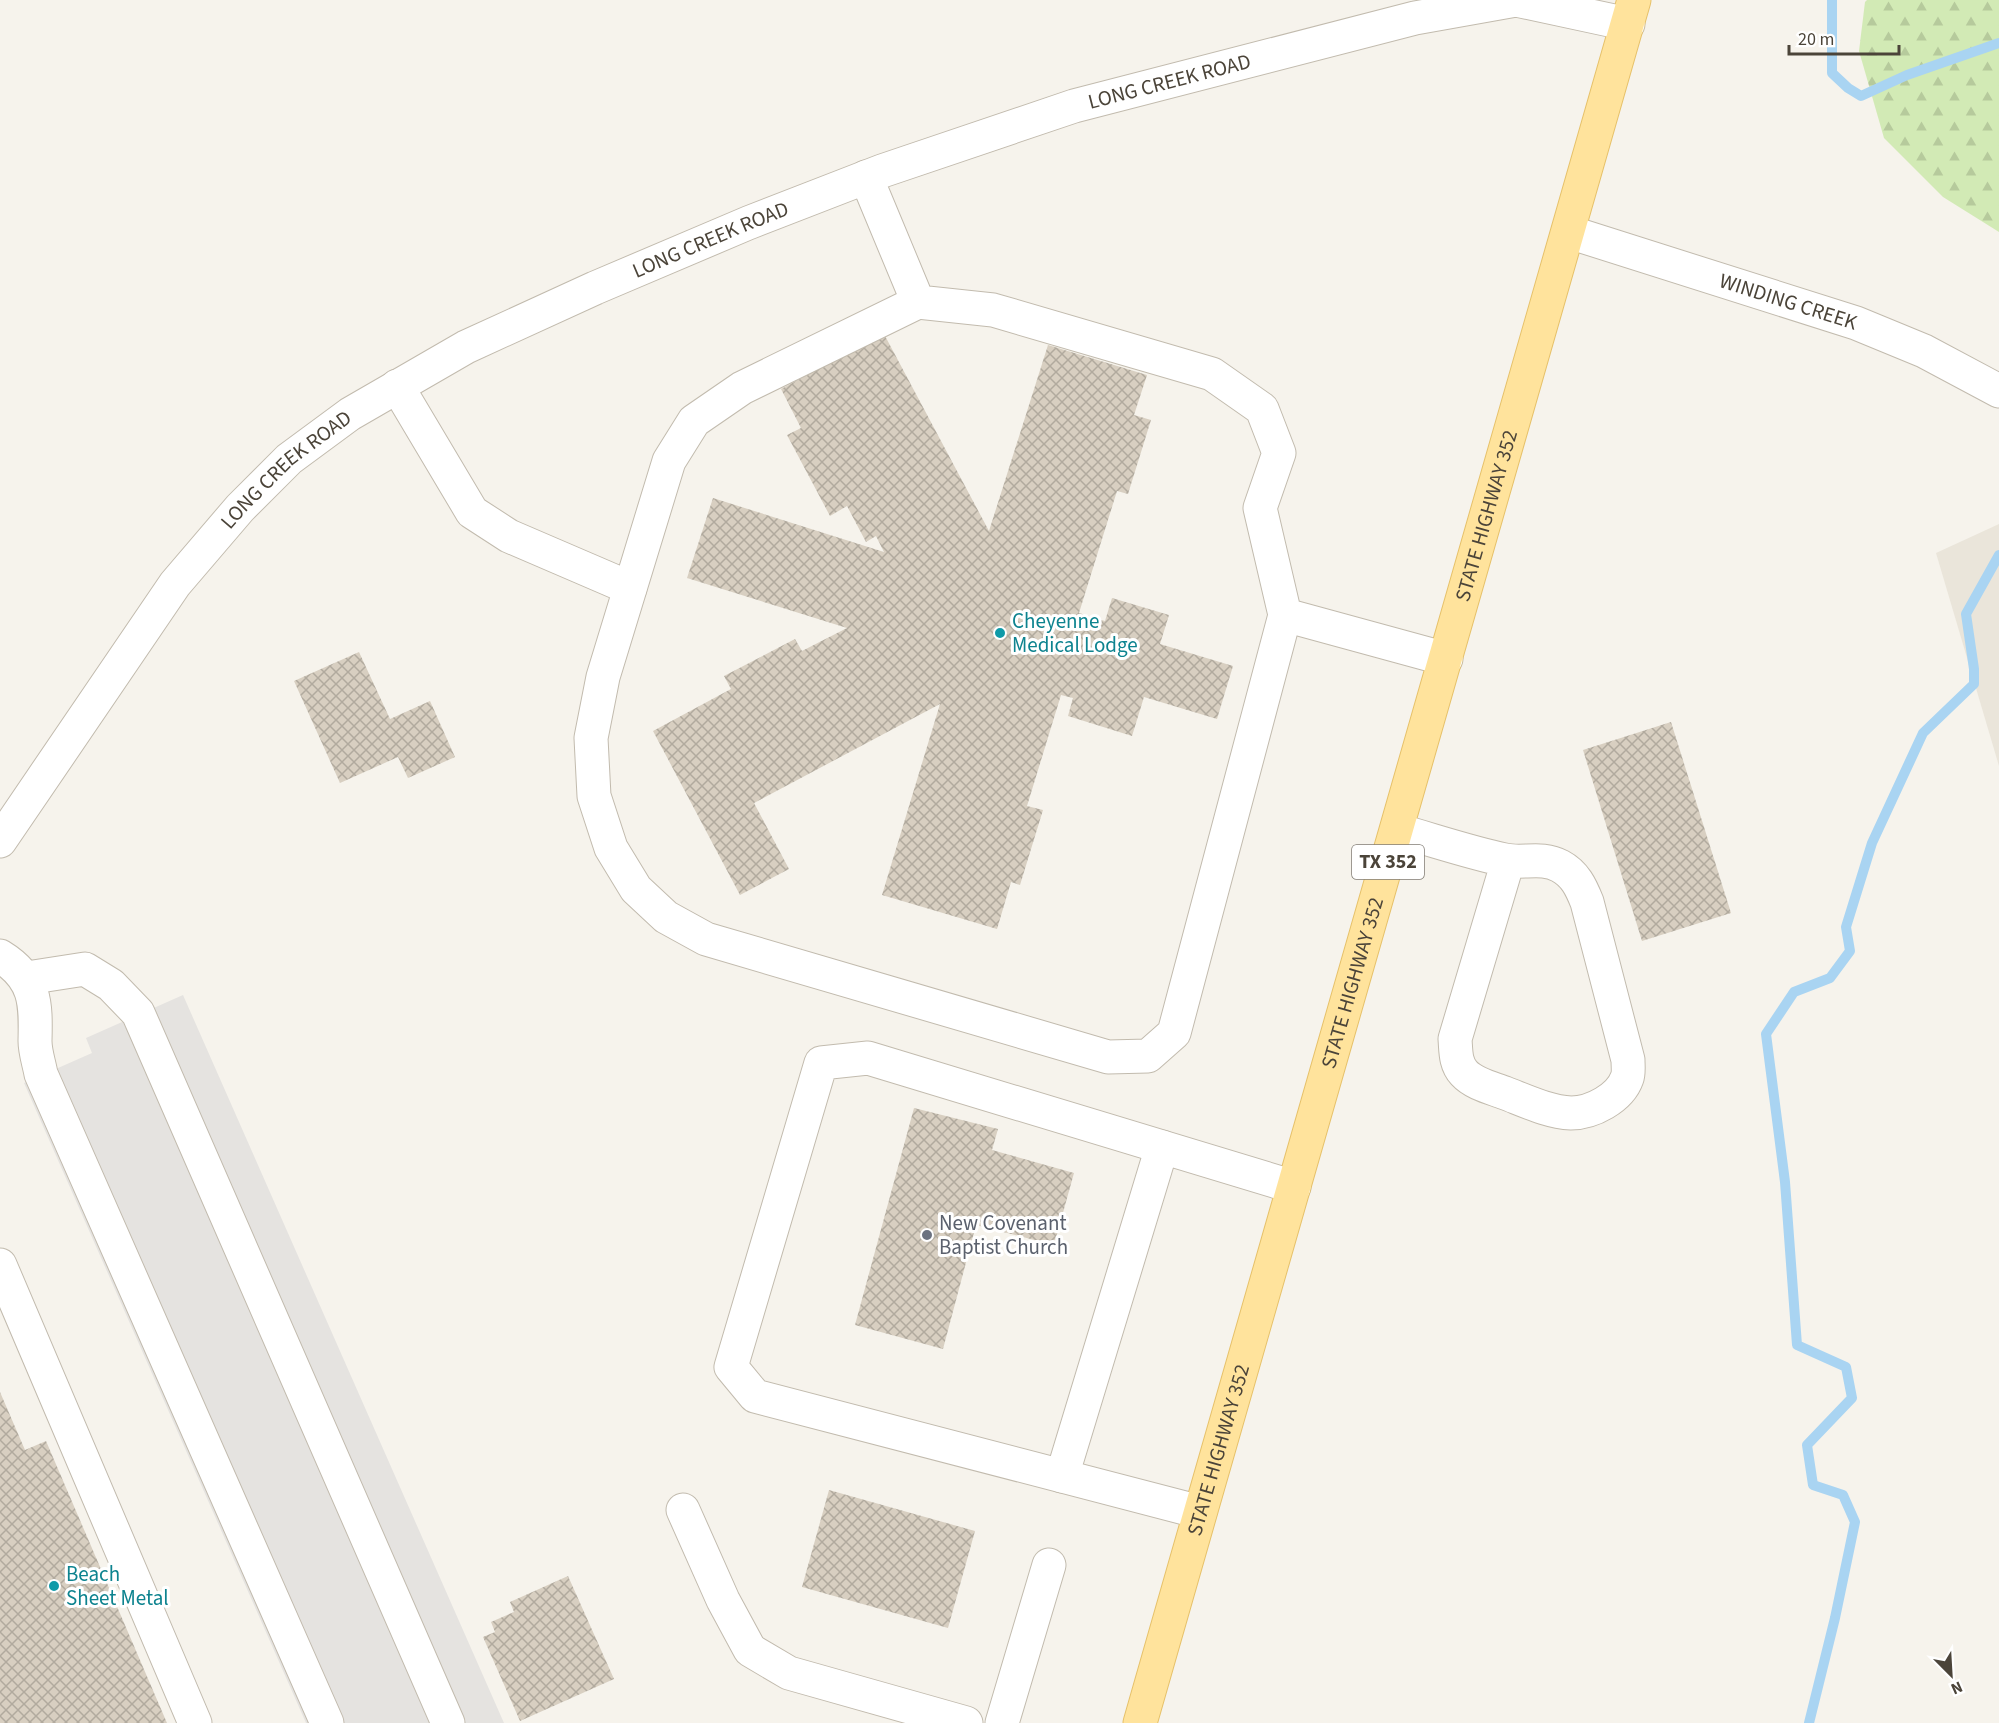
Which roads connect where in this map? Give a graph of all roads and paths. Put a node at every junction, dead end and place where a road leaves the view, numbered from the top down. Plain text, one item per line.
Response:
1 (1631, 12) edge
2 (866, 177) junction
3 (1569, 232) junction
4 (918, 302) junction
5 (397, 386) junction
6 (1999, 391) edge
7 (630, 588) junction
8 (1285, 615) junction
9 (1446, 659) junction
10 (1397, 830) junction
11 (0, 841) edge
12 (1508, 861) junction
13 (0, 956) edge
14 (27, 978) junction
15 (1162, 1147) junction
16 (1294, 1187) junction
17 (0, 1266) edge
18 (1062, 1476) junction
19 (683, 1510) dead end
20 (1200, 1512) junction
21 (1048, 1565) dead end
22 (195, 1723) edge
23 (327, 1723) edge
24 (448, 1723) edge
25 (966, 1723) edge
26 (1002, 1723) edge
27 (1140, 1723) edge

1 - 2 street, LONG CREEK ROAD
1 - 3 main road, STATE HIGHWAY 352 / TX 352
2 - 4 street
2 - 5 street, LONG CREEK ROAD
3 - 6 street, WINDING CREEK
3 - 9 main road, STATE HIGHWAY 352 / TX 352
4 - 7 street
4 - 8 street
5 - 7 street
5 - 11 street, LONG CREEK ROAD
7 - 8 street
8 - 9 street
9 - 10 main road, STATE HIGHWAY 352 / TX 352
10 - 12 street
10 - 16 main road, STATE HIGHWAY 352 / TX 352
12 - 12 street
13 - 14 street
14 - 23 street
14 - 24 street
15 - 16 street
15 - 18 street
15 - 18 street
16 - 20 main road, STATE HIGHWAY 352 / TX 352
17 - 22 street
18 - 20 street
19 - 25 street
20 - 27 main road, STATE HIGHWAY 352 / TX 352
21 - 26 street

